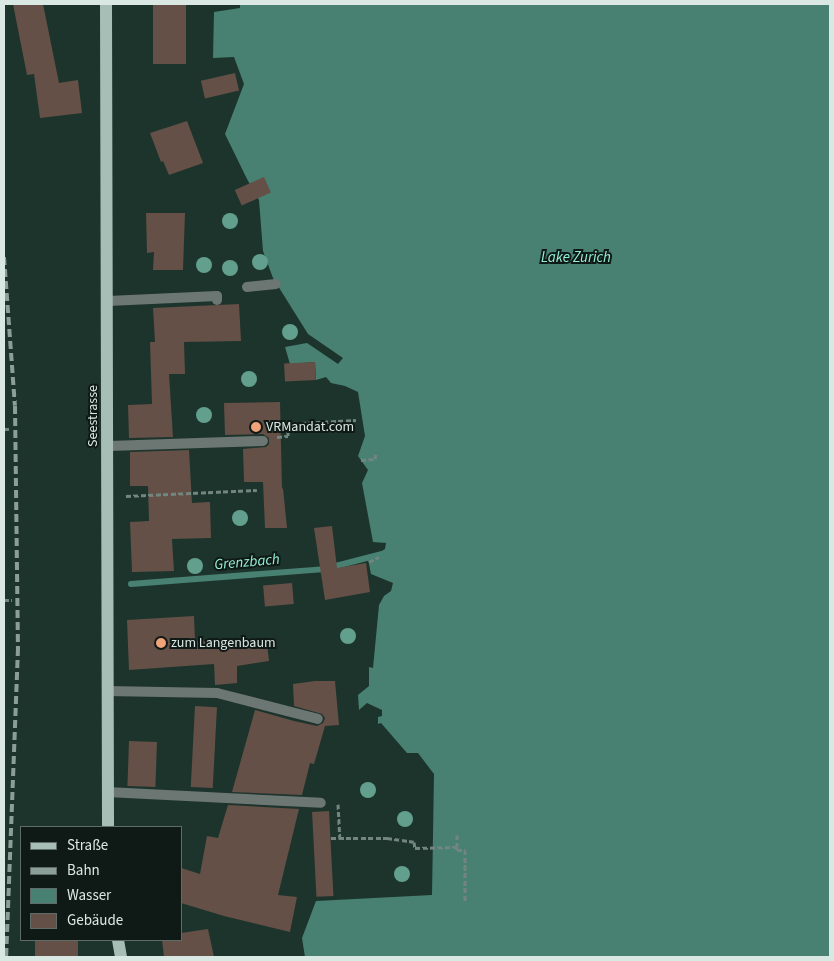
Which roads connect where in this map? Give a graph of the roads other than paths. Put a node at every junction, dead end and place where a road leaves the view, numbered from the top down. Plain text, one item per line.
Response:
1 (106, 4) edge
2 (276, 284) dead end
3 (247, 287) dead end
4 (217, 300) dead end
5 (108, 301) junction
6 (263, 441) road end
7 (108, 446) junction
8 (107, 691) junction
9 (318, 719) dead end
10 (107, 792) junction
11 (320, 802) road end
12 (108, 826) edge
13 (118, 941) edge
14 (121, 957) edge

1 - 5 main road, Seestrasse
2 - 3 lane
4 - 5 lane
5 - 7 main road, Seestrasse
6 - 7 lane
7 - 8 main road, Seestrasse
8 - 9 lane
8 - 10 main road, Seestrasse
10 - 11 lane
10 - 12 main road, Seestrasse
13 - 14 main road

